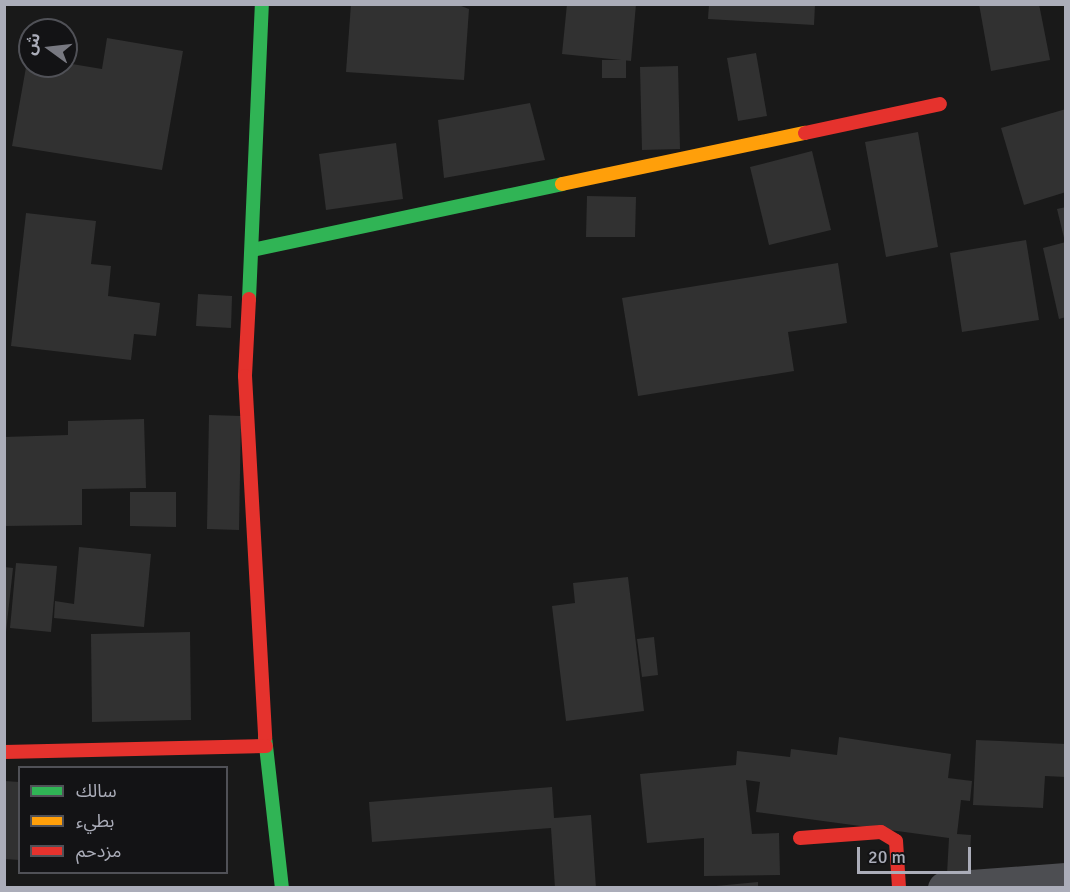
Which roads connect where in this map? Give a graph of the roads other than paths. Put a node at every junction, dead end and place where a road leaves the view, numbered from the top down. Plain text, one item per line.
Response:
1 (262, 4) edge
2 (940, 104) dead end
3 (252, 250) junction
4 (266, 746) junction
5 (4, 753) edge
6 (800, 838) dead end
7 (1065, 879) edge
8 (282, 888) edge
9 (899, 888) edge
10 (944, 888) edge

1 - 3 street
2 - 3 street
3 - 4 street
4 - 5 street
4 - 8 street
6 - 9 street
7 - 10 street

